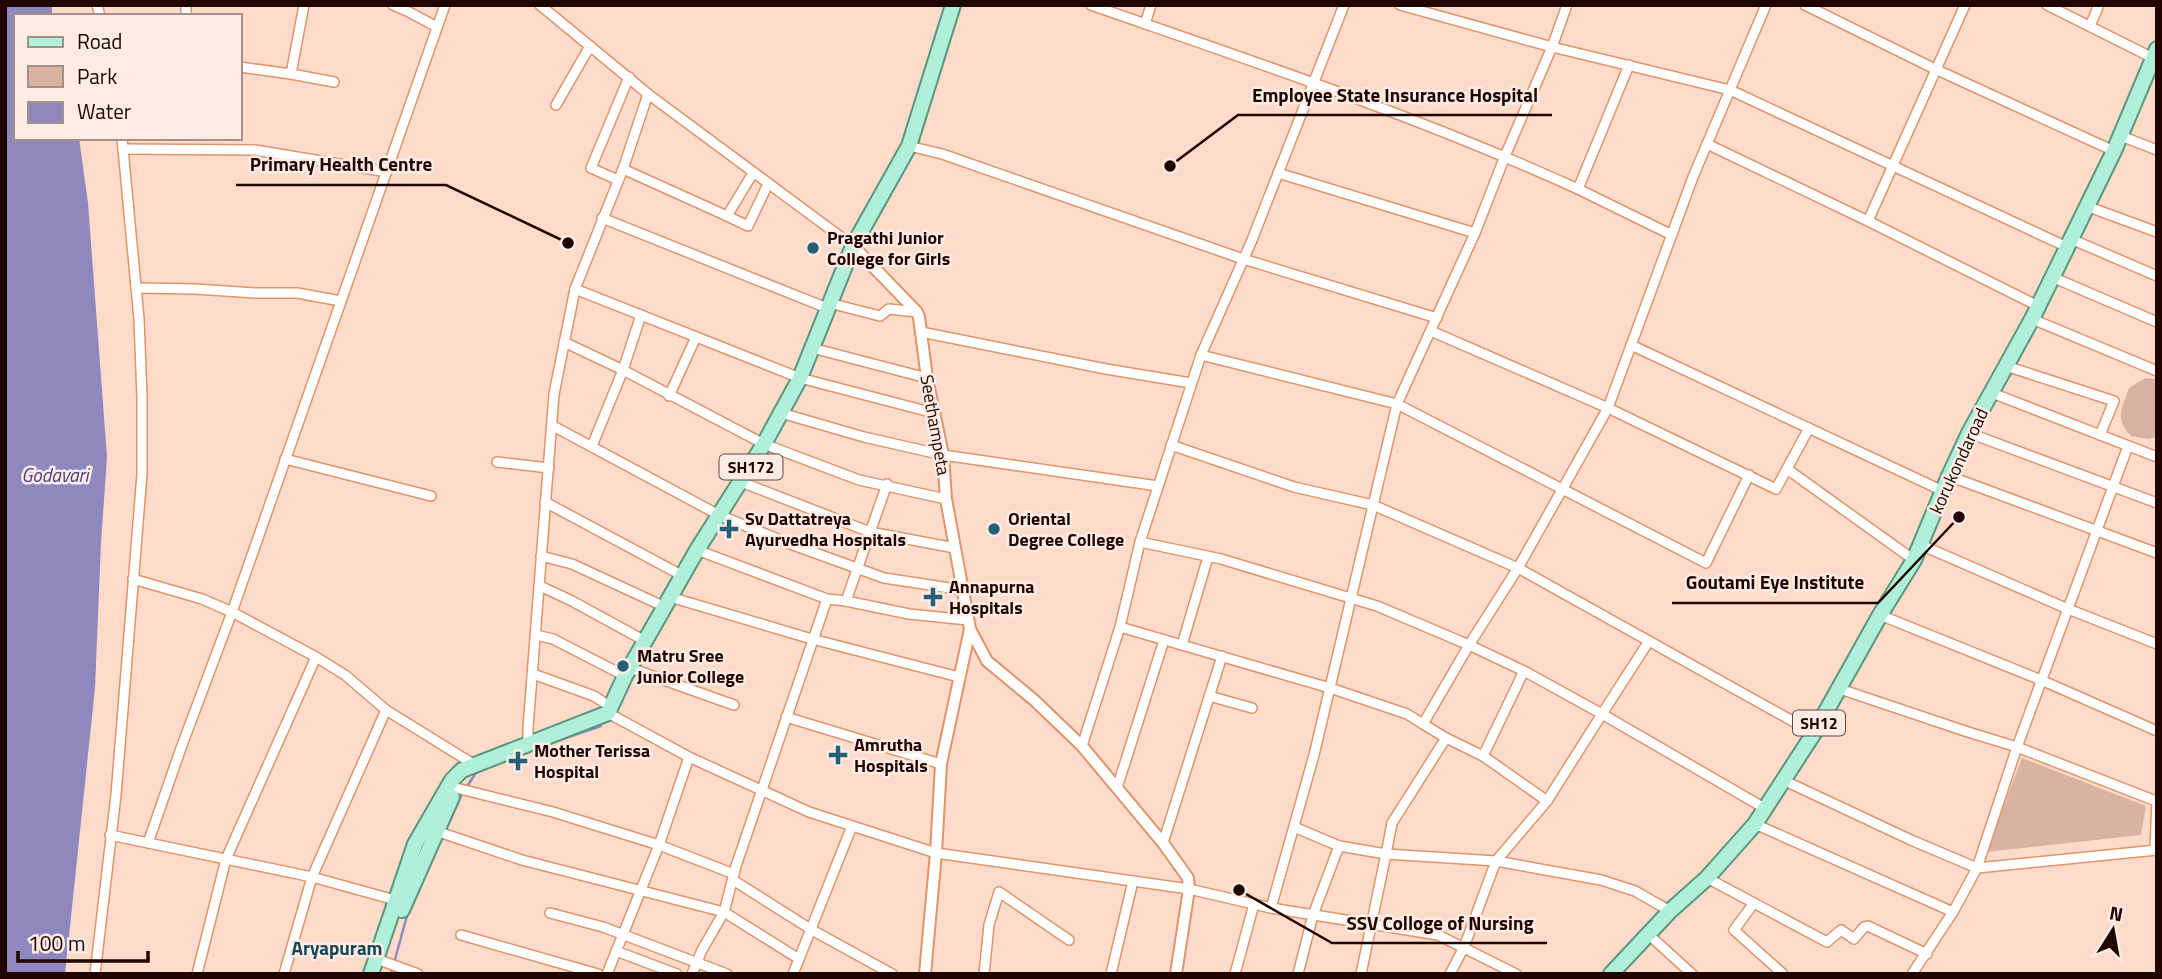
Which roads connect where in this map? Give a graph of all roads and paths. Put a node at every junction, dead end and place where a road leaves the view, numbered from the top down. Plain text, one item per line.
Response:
1 (304, 5) edge
2 (393, 5) edge
3 (445, 5) edge
4 (540, 5) edge
5 (953, 5) edge
6 (1091, 5) edge
7 (1151, 5) edge
8 (1345, 5) edge
9 (1400, 5) edge
10 (1567, 5) edge
11 (1766, 5) edge
12 (1805, 5) edge
13 (1965, 5) edge
14 (2047, 5) edge
15 (2099, 5) edge
16 (1145, 24) junction
17 (2090, 26) junction
18 (437, 27) junction
19 (590, 46) junction
20 (1552, 47) junction
21 (2155, 56) edge
22 (1629, 65) junction
23 (242, 67) edge
24 (1935, 69) junction
25 (291, 74) junction
26 (629, 77) junction
27 (334, 82) dead end
28 (1314, 83) junction
29 (1730, 90) junction
30 (648, 94) junction
31 (556, 105) dead end
32 (2121, 136) junction
33 (122, 140) edge
34 (1707, 144) junction
35 (909, 146) junction
36 (123, 149) junction
37 (2157, 149) edge
38 (2115, 151) junction
39 (1505, 156) junction
40 (1893, 165) junction
41 (623, 169) junction
42 (387, 172) junction
43 (753, 173) junction
44 (1278, 173) junction
45 (618, 180) junction
46 (768, 184) junction
47 (1578, 189) junction
48 (2086, 206) junction
49 (727, 216) junction
50 (602, 218) junction
51 (1868, 221) junction
52 (2157, 232) edge
53 (1475, 233) junction
54 (1672, 235) junction
55 (2069, 243) junction
56 (853, 246) junction
57 (1243, 259) junction
58 (2157, 276) edge
59 (2052, 277) junction
60 (136, 288) junction
61 (575, 289) junction
62 (341, 301) junction
63 (828, 306) junction
64 (917, 312) junction
65 (2035, 312) junction
66 (640, 315) junction
67 (1437, 318) junction
68 (2157, 322) edge
69 (1431, 331) junction
70 (921, 332) junction
71 (696, 337) junction
72 (564, 342) junction
73 (1631, 345) junction
74 (812, 348) junction
75 (1201, 355) junction
76 (2006, 366) junction
77 (623, 370) junction
78 (2157, 371) edge
79 (800, 378) junction
80 (927, 378) junction
81 (1191, 383) junction
82 (1992, 393) junction
83 (669, 396) junction
84 (1398, 404) junction
85 (1608, 408) junction
86 (781, 413) junction
87 (934, 414) junction
88 (553, 426) junction
89 (1809, 428) junction
90 (1969, 433) junction
91 (2100, 435) junction
92 (764, 444) junction
93 (1171, 445) junction
94 (592, 446) junction
95 (2128, 446) junction
96 (943, 455) junction
97 (2157, 457) edge
98 (285, 459) junction
99 (498, 462) dead end
100 (549, 468) junction
101 (1787, 469) junction
102 (1749, 475) junction
103 (1949, 476) junction
104 (741, 482) junction
105 (887, 484) junction
106 (1158, 486) junction
107 (2113, 487) junction
108 (1563, 488) junction
109 (1943, 491) junction
110 (431, 496) dead end
111 (946, 499) junction
112 (545, 502) junction
113 (2157, 503) edge
114 (1373, 505) junction
115 (719, 515) junction
116 (2097, 531) junction
117 (870, 532) junction
118 (1140, 542) junction
119 (1921, 545) junction
120 (955, 548) junction
121 (696, 550) junction
122 (2157, 553) edge
123 (541, 556) junction
124 (1208, 557) junction
125 (1914, 560) junction
126 (858, 568) junction
127 (1518, 568) junction
128 (682, 576) junction
129 (133, 579) junction
130 (540, 586) junction
131 (963, 590) junction
132 (827, 599) junction
133 (1352, 599) junction
134 (846, 601) junction
135 (668, 602) junction
136 (2067, 609) junction
137 (232, 612) junction
138 (1880, 615) junction
139 (969, 624) junction
140 (1120, 627) junction
141 (536, 635) junction
142 (812, 639) junction
143 (1164, 640) junction
144 (645, 641) junction
145 (1648, 641) junction
146 (2157, 644) edge
147 (1182, 645) junction
148 (1469, 645) junction
149 (1222, 656) junction
150 (316, 657) junction
151 (1524, 671) junction
152 (628, 672) junction
153 (533, 674) junction
154 (959, 677) junction
155 (2041, 681) junction
156 (1330, 688) junction
157 (1838, 688) junction
158 (1209, 696) junction
159 (734, 705) dead end
160 (1252, 708) dead end
161 (386, 710) junction
162 (610, 710) junction
163 (1602, 714) junction
164 (786, 717) junction
165 (1423, 724) junction
166 (2157, 731) edge
167 (1814, 733) junction
168 (1446, 738) junction
169 (528, 745) junction
170 (1082, 746) junction
171 (2017, 747) junction
172 (1483, 756) junction
173 (689, 757) junction
174 (941, 764) junction
175 (469, 767) junction
176 (1783, 780) junction
177 (1117, 788) junction
178 (456, 789) junction
179 (762, 792) junction
180 (2156, 800) edge
181 (1547, 801) junction
182 (1766, 809) junction
183 (1755, 824) junction
184 (852, 826) junction
185 (1294, 827) junction
186 (436, 831) junction
187 (110, 835) junction
188 (148, 843) junction
189 (1163, 843) junction
190 (659, 845) junction
191 (1339, 846) junction
192 (2156, 850) edge
193 (936, 853) junction
194 (1386, 854) junction
195 (226, 859) junction
196 (1496, 861) junction
197 (1977, 869) junction
198 (312, 877) junction
199 (734, 877) junction
200 (1707, 878) junction
201 (1133, 881) junction
202 (1189, 888) junction
203 (640, 889) junction
204 (396, 900) junction
205 (1754, 903) junction
206 (1254, 904) junction
207 (1272, 908) junction
208 (1670, 911) junction
209 (724, 912) junction
210 (1953, 912) junction
211 (550, 914) dead end
212 (1313, 915) junction
213 (1371, 925) junction
214 (812, 930) junction
215 (623, 934) junction
216 (1648, 934) junction
217 (461, 935) dead end
218 (1069, 940) dead end
219 (1464, 947) junction
220 (616, 951) junction
221 (1927, 954) junction
222 (799, 959) junction
223 (697, 962) junction
224 (381, 967) edge
225 (95, 974) edge
226 (197, 974) edge
227 (284, 974) edge
228 (371, 974) edge
229 (418, 974) edge
230 (597, 974) edge
231 (607, 974) edge
232 (677, 974) edge
233 (692, 974) edge
234 (727, 974) edge
235 (793, 974) edge
236 (892, 974) edge
237 (925, 974) edge
238 (984, 974) edge
239 (1111, 974) edge
240 (1176, 974) edge
241 (1235, 974) edge
242 (1298, 974) edge
243 (1361, 974) edge
244 (1451, 974) edge
245 (1516, 974) edge
246 (1611, 974) edge
247 (1692, 974) edge
248 (1783, 974) edge
249 (1912, 974) edge

1 - 25 street
2 - 18 street
3 - 18 street
4 - 19 street
5 - 35 main road, SH172
6 - 16 street
7 - 16 street
8 - 28 street
9 - 20 street
10 - 20 street
11 - 29 street
12 - 24 street
13 - 24 street
14 - 17 street
15 - 17 street
16 - 28 street
17 - 21 street
18 - 42 street
19 - 26 street
19 - 31 street
20 - 22 street
20 - 39 street
21 - 32 main road, korukondaroad / SH12
22 - 29 street
22 - 47 street
23 - 25 street
24 - 38 street
24 - 40 street
25 - 27 street
26 - 30 street
26 - 45 street
28 - 39 street
28 - 44 street
29 - 34 street
29 - 40 street
30 - 41 street
30 - 43 street
32 - 37 street
32 - 38 main road, korukondaroad / SH12
33 - 36 street
34 - 51 street
34 - 54 street
35 - 56 main road, SH172
35 - 57 street
36 - 42 street
36 - 60 street
38 - 48 main road, korukondaroad / SH12
39 - 47 street
39 - 53 street
40 - 51 street
40 - 55 street
41 - 45 street
41 - 49 street
42 - 62 street
43 - 46 street
43 - 49 street
44 - 53 street
44 - 57 street
45 - 50 street
46 - 49 street
46 - 56 street
47 - 54 street
48 - 52 street
48 - 55 main road, korukondaroad / SH12
50 - 61 street
50 - 63 street
51 - 65 street
53 - 67 street
54 - 73 street
55 - 58 street
55 - 59 main road, korukondaroad / SH12
56 - 63 main road, SH172
56 - 64 street
57 - 67 street
57 - 75 street
59 - 65 main road, korukondaroad / SH12
59 - 68 street
60 - 62 street
60 - 129 street
61 - 66 street
61 - 72 street
62 - 98 street
63 - 64 street
63 - 74 main road, SH172
64 - 70 street, Seethampeta
65 - 76 main road, korukondaroad / SH12
65 - 78 street
66 - 71 street
66 - 77 street
67 - 69 street
69 - 84 street
69 - 85 street
70 - 80 street, Seethampeta
70 - 81 street
71 - 79 street
71 - 83 street
72 - 77 street
72 - 88 street
73 - 85 street
73 - 89 street
74 - 79 main road, SH172
74 - 80 street
75 - 81 street
75 - 84 street
76 - 82 main road, korukondaroad / SH12
76 - 91 street
77 - 83 street
77 - 94 street
79 - 86 main road, SH172
79 - 87 street
80 - 87 street, Seethampeta
81 - 93 street
82 - 90 main road, korukondaroad / SH12
82 - 91 street
83 - 92 street
84 - 108 street
84 - 114 street
85 - 102 street
85 - 108 street
86 - 92 main road, SH172
86 - 96 street
87 - 96 street, Seethampeta
88 - 94 street
88 - 100 street
89 - 101 street
89 - 109 street
90 - 103 main road, korukondaroad / SH12
90 - 107 street
91 - 95 street
92 - 104 main road, SH172
92 - 105 street
93 - 106 street
93 - 114 street
94 - 115 street
95 - 97 street
95 - 107 street
96 - 106 street
96 - 111 street, Seethampeta
98 - 110 street
98 - 137 street
99 - 100 street
100 - 112 street
101 - 102 street
101 - 125 street
102 - 108 street
103 - 109 main road, korukondaroad / SH12
103 - 116 street
104 - 115 main road, SH172
104 - 117 street
105 - 111 street
105 - 117 street
106 - 118 street
107 - 113 street
107 - 116 street
108 - 127 street
109 - 119 main road, korukondaroad / SH12
111 - 120 street, Seethampeta
112 - 123 street
112 - 128 street
114 - 127 street
114 - 133 street
115 - 121 main road, SH172
115 - 126 street
116 - 122 street
116 - 136 street
117 - 120 street
117 - 126 street
118 - 124 street
118 - 140 street
119 - 125 main road, korukondaroad / SH12
119 - 136 street
120 - 131 street, Seethampeta
121 - 128 main road, SH172
121 - 132 street
123 - 130 street
123 - 135 street
124 - 133 street
124 - 147 street
125 - 138 main road, korukondaroad / SH12
126 - 131 street
126 - 134 street
127 - 145 street
127 - 148 street
128 - 135 main road, SH172
129 - 137 street
129 - 187 street
130 - 141 street
130 - 144 street
131 - 139 street, Seethampeta
132 - 134 street
132 - 142 street
133 - 148 street
133 - 156 street
134 - 139 street
135 - 142 street
135 - 144 main road, SH172
136 - 146 street
136 - 155 street
137 - 150 street
137 - 188 street
138 - 155 street
138 - 157 main road, korukondaroad / SH12
139 - 154 street
139 - 170 street
140 - 143 street
140 - 170 street
141 - 152 street
141 - 153 street
142 - 154 street
142 - 164 street
143 - 147 street
143 - 177 street
144 - 152 main road, SH172
145 - 163 street
145 - 167 street
147 - 149 street
148 - 151 street
148 - 165 street
149 - 156 street
149 - 158 street
150 - 161 street
150 - 195 street
151 - 163 street
151 - 172 street
152 - 159 street
152 - 162 main road, SH172
153 - 162 street
153 - 169 street
154 - 174 street
155 - 166 street
155 - 171 street
156 - 165 street
156 - 185 street
157 - 167 main road, korukondaroad / SH12
157 - 171 street
158 - 160 street
158 - 189 street
161 - 175 street
161 - 198 street
162 - 169 main road
162 - 173 street
163 - 181 street
163 - 182 street
164 - 174 street
164 - 179 street
165 - 168 street
167 - 176 main road, korukondaroad / SH12
168 - 172 street
168 - 194 street
169 - 175 main road
170 - 177 street
171 - 180 street
171 - 197 street
172 - 181 street
173 - 179 street
173 - 190 street
174 - 193 street
175 - 178 main road
175 - 204 main road
176 - 182 main road, korukondaroad / SH12
176 - 197 street
177 - 189 street
178 - 186 main road
178 - 190 street
179 - 184 street
179 - 199 street
180 - 192 street
181 - 196 street
182 - 183 main road, korukondaroad / SH12
183 - 200 main road, korukondaroad / SH12
183 - 210 street
184 - 193 street
184 - 214 street
185 - 191 street
185 - 207 street
186 - 203 street
186 - 224 main road
187 - 188 street
187 - 225 street
188 - 195 street
189 - 202 street
190 - 199 street
190 - 203 street
191 - 194 street
191 - 212 street
192 - 197 street
193 - 201 street
193 - 237 street
194 - 196 street
194 - 213 street
195 - 198 street
195 - 226 street
196 - 208 street
196 - 219 street
197 - 210 street
198 - 204 street
198 - 227 street
199 - 209 street
199 - 214 street
200 - 205 street
200 - 208 main road, korukondaroad / SH12
201 - 202 street
201 - 239 street
202 - 206 street
202 - 240 street
203 - 209 street
203 - 215 street
204 - 228 main road
205 - 221 street
205 - 248 street
206 - 207 street
206 - 241 street
207 - 212 street
208 - 216 main road, korukondaroad / SH12
209 - 222 street
209 - 223 street
210 - 221 street
211 - 215 street
212 - 213 street
212 - 242 street
213 - 219 street
213 - 243 street
214 - 222 street
214 - 236 street
215 - 220 street
215 - 223 street
216 - 246 main road, korukondaroad / SH12
216 - 247 street
217 - 230 street
218 - 238 street
219 - 244 street
219 - 245 street
220 - 231 street
220 - 232 street
221 - 249 street
222 - 235 street
223 - 233 street
223 - 234 street
224 - 229 street

